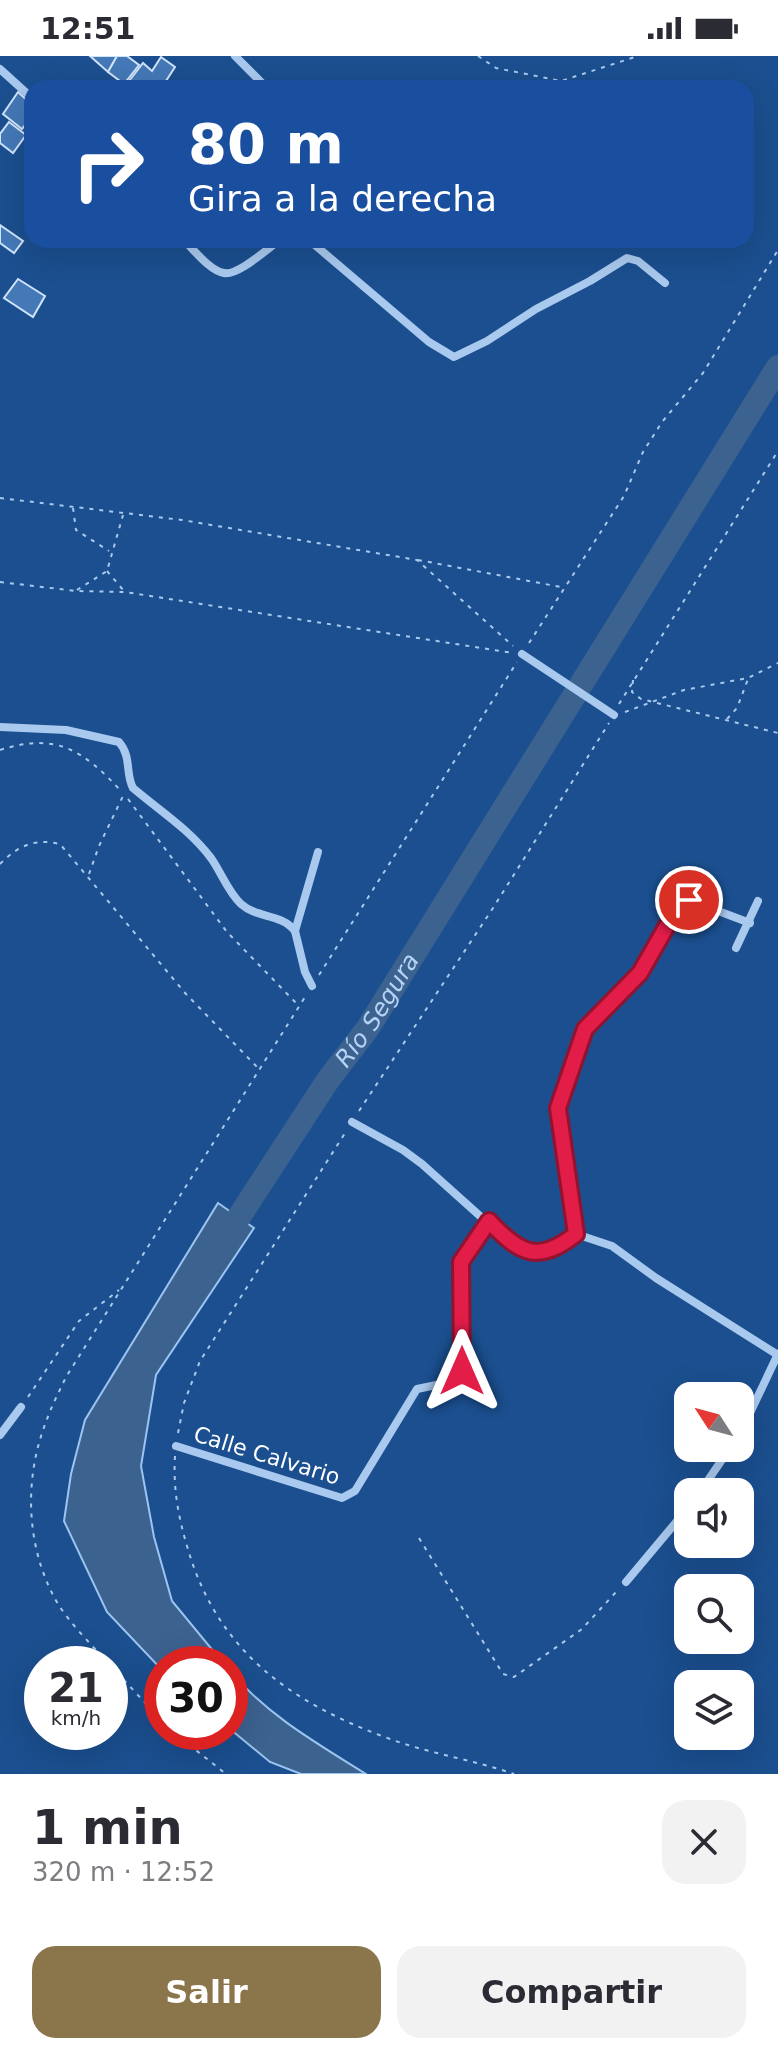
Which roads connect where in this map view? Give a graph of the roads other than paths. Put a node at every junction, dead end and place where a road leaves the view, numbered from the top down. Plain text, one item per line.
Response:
1 (235, 56) edge
2 (0, 69) edge
3 (259, 80) edge
4 (24, 91) edge
5 (193, 248) edge
6 (269, 248) edge
7 (318, 248) edge
8 (665, 283) dead end
9 (522, 654) road end
10 (614, 715) road end
11 (0, 727) edge
12 (318, 852) dead end
13 (758, 901) dead end
14 (750, 923) junction
15 (295, 931) junction
16 (736, 948) dead end
17 (312, 986) road end
18 (352, 1122) road end
19 (489, 1221) junction
20 (576, 1234) junction
21 (778, 1354) edge
22 (754, 1405) edge
23 (21, 1407) road end
24 (0, 1435) edge
25 (176, 1446) road end
26 (674, 1525) edge
27 (626, 1582) road end

1 - 3 street
2 - 4 street
5 - 6 street
7 - 8 street
9 - 10 street
11 - 15 street
12 - 15 street
13 - 14 street
14 - 16 street
14 - 20 street
15 - 17 street
18 - 19 street
19 - 20 street
19 - 25 street, Calle Calvario
20 - 21 street
21 - 22 street
23 - 24 street
26 - 27 street

